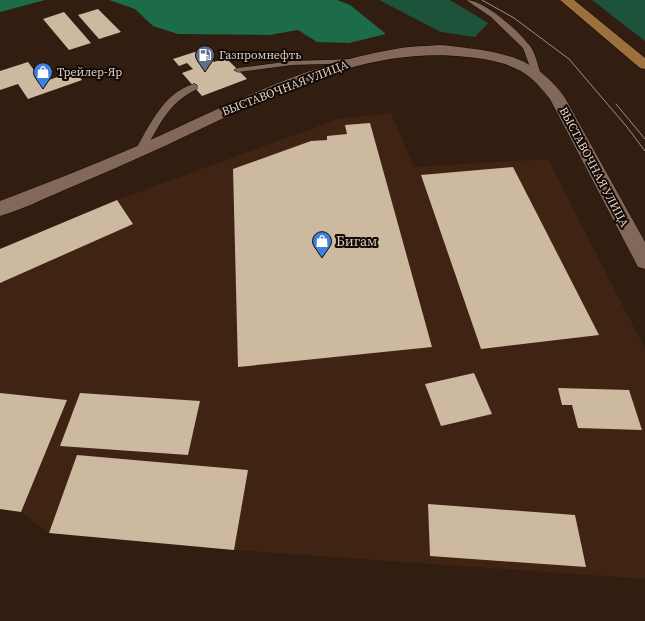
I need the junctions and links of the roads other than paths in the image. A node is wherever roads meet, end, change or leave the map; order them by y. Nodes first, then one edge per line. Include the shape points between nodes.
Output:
1 (469, 0) edge
2 (566, 0) edge
3 (356, 61) junction
4 (645, 65) edge
5 (238, 70) dead end
6 (537, 75) junction
7 (194, 87) dead end
8 (140, 151) junction
9 (0, 209) edge
10 (645, 261) edge

1 - 6 lane via 494,16 527,47
2 - 4 main road
3 - 5 lane via 292,63
3 - 6 street, ВЫСТАВОЧНАЯ УЛИЦА via 404,52 450,48 505,59
3 - 8 street, ВЫСТАВОЧНАЯ УЛИЦА via 314,74 240,104
6 - 10 street, ВЫСТАВОЧНАЯ УЛИЦА via 557,98
7 - 8 lane via 180,92 163,110
8 - 9 street, ВЫСТАВОЧНАЯ УЛИЦА

